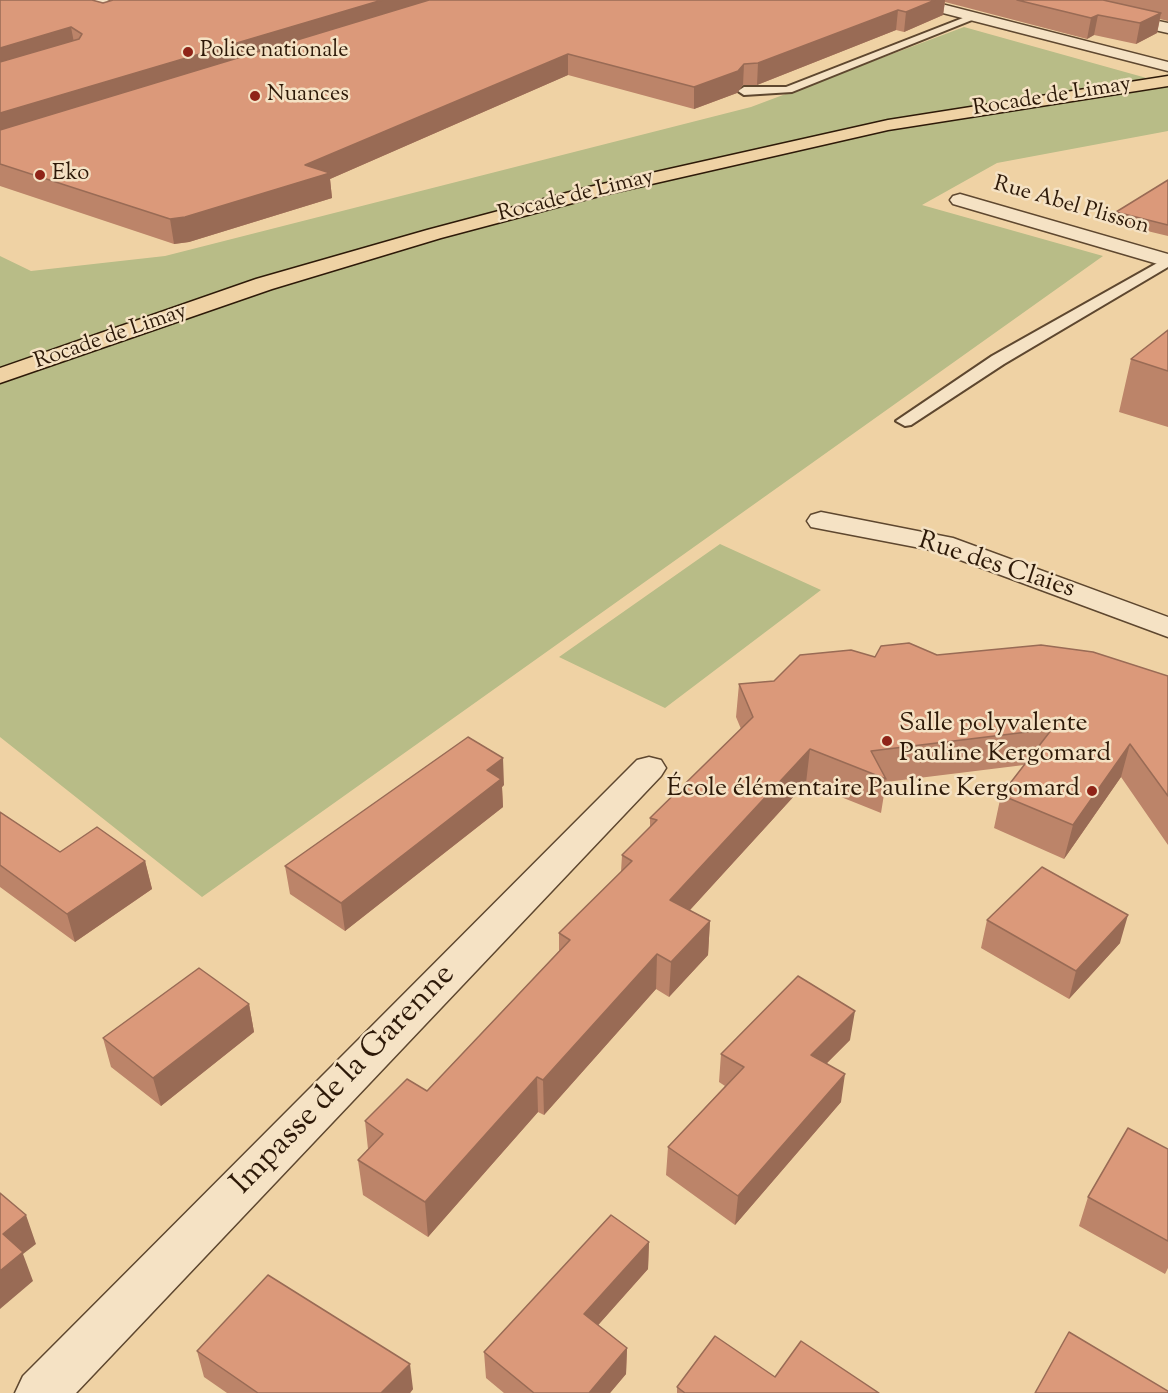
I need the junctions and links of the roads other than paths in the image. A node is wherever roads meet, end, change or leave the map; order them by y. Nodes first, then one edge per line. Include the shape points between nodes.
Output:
1 (909, 0) edge
2 (1038, 0) edge
3 (99, 1) edge
4 (84, 7) edge
5 (1159, 12) edge
6 (116, 15) edge
7 (972, 18) junction
8 (1140, 20) junction
9 (1168, 28) edge
10 (1086, 47) junction
11 (1167, 74) edge
12 (744, 92) edge
13 (960, 200) dead end
14 (1168, 261) edge
15 (0, 376) edge
16 (905, 421) dead end
17 (821, 521) dead end
18 (1168, 628) edge
19 (649, 768) dead end
20 (41, 1393) edge

1 - 7 street
2 - 8 street
3 - 4 lane
3 - 6 lane via 134,10
5 - 8 street
7 - 10 street
7 - 12 lane via 788,90
8 - 9 street
8 - 10 street
10 - 11 street
11 - 15 main road, Rocade de Limay via 888,125 596,191 264,284
13 - 14 street, Rue Abel Plisson
14 - 16 lane via 998,360
17 - 18 street, Rue des Claies via 943,544
19 - 20 street, Impasse de la Garenne

